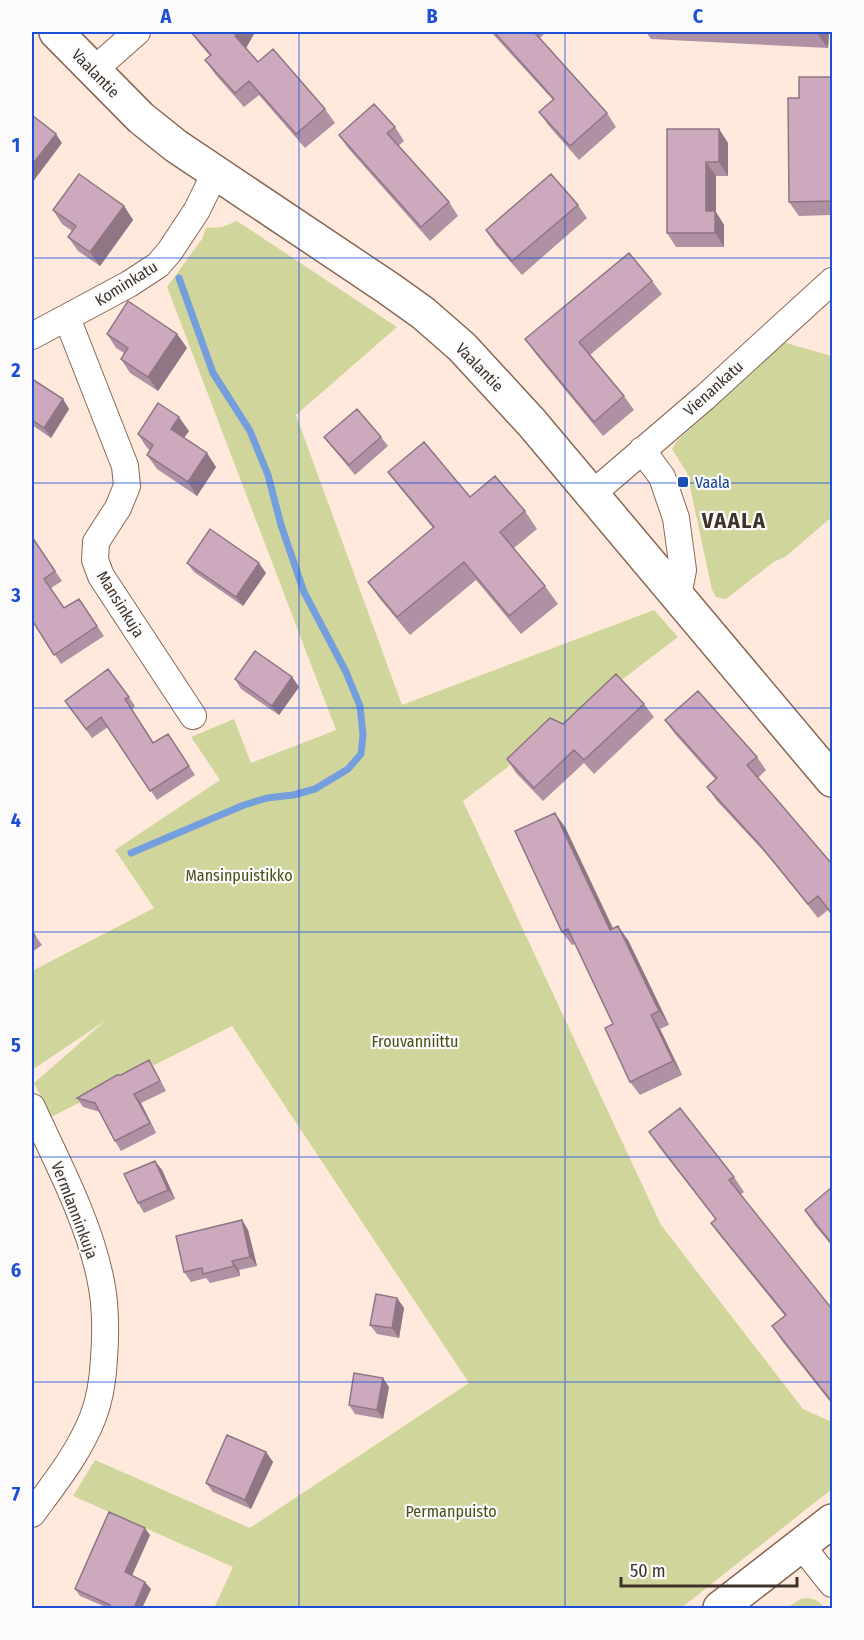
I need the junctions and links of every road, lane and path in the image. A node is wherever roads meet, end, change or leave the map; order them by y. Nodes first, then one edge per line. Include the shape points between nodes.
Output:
1 (56, 32) edge
2 (137, 32) edge
3 (94, 70) junction
4 (215, 173) junction
5 (832, 281) edge
6 (67, 318) junction
7 (32, 336) edge
8 (642, 450) junction
9 (592, 494) junction
10 (678, 596) junction
11 (193, 716) dead end
12 (832, 780) edge
13 (32, 1107) edge
14 (32, 1514) edge
15 (832, 1521) edge
16 (801, 1545) junction
17 (832, 1584) edge
18 (720, 1608) edge

1 - 3 street, Vaalantie
2 - 3 street
3 - 4 street, Vaalantie via 141,118
4 - 6 street, Kominkatu via 197,210 158,265
4 - 9 street, Vaalantie via 423,313 462,347
5 - 8 street, Vienankatu
6 - 7 street, Kominkatu
6 - 11 street, Mansinkuja via 125,466 127,486 96,542 95,560 101,576
8 - 9 street, Vienankatu
8 - 10 street via 662,477 676,518 683,570
9 - 10 street, Vaalantie
10 - 12 street, Vaalantie
13 - 14 street, Vermlanninkuja via 86,1231 100,1276 105,1341 100,1392 93,1417 64,1470
15 - 16 street
16 - 17 street
16 - 18 street

